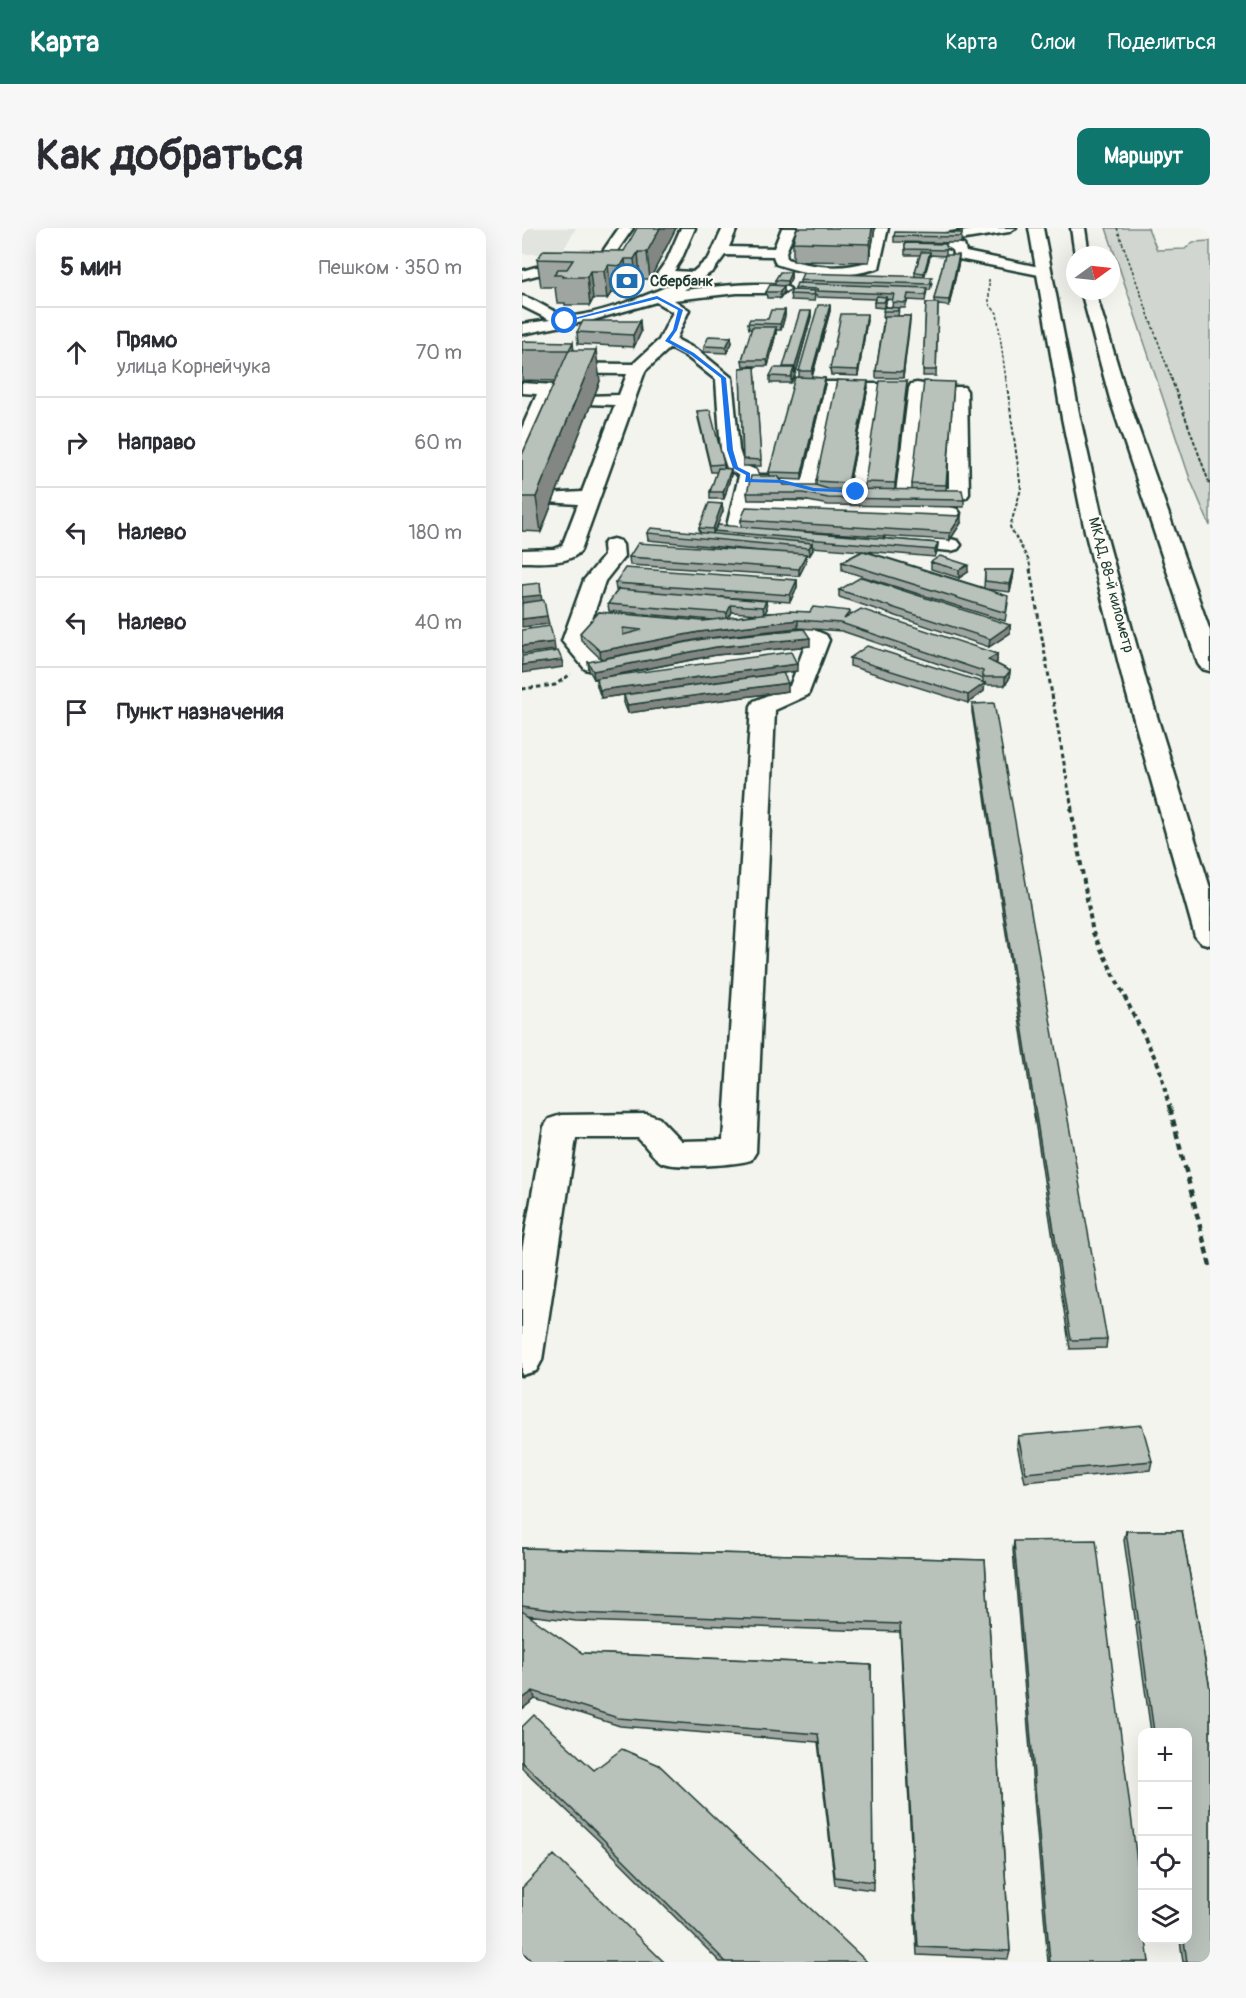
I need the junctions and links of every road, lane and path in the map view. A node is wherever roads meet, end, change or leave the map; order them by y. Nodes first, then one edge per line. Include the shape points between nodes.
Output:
1 (626, 228) edge
2 (688, 228) edge
3 (730, 228) edge
4 (789, 228) edge
5 (881, 228) edge
6 (1008, 228) edge
7 (1036, 228) edge
8 (1078, 228) edge
9 (1117, 228) edge
10 (1081, 246) edge
11 (720, 251) junction
12 (779, 252) junction
13 (989, 261) junction
14 (1044, 272) junction
15 (522, 275) edge
16 (696, 277) junction
17 (783, 289) edge
18 (657, 297) junction
19 (522, 300) edge
20 (1091, 300) edge
21 (565, 321) junction
22 (540, 326) junction
23 (522, 328) edge
24 (570, 339) edge
25 (667, 340) junction
26 (522, 368) edge
27 (637, 369) junction
28 (832, 386) dead end
29 (522, 388) edge
30 (873, 388) dead end
31 (917, 388) dead end
32 (958, 391) dead end
33 (543, 400) junction
34 (564, 400) edge
35 (592, 400) edge
36 (626, 400) junction
37 (522, 448) edge
38 (747, 481) junction
39 (1210, 485) edge
40 (806, 488) junction
41 (856, 492) junction
42 (906, 493) junction
43 (554, 498) dead end
44 (590, 498) junction
45 (741, 506) junction
46 (961, 514) edge
47 (796, 534) edge
48 (879, 540) edge
49 (613, 545) dead end
50 (951, 546) dead end
51 (522, 556) edge
52 (733, 640) edge
53 (573, 641) junction
54 (663, 651) edge
55 (1210, 664) edge
56 (522, 689) edge
57 (1210, 936) edge
58 (1210, 1266) edge
59 (522, 1360) edge

1 - 15 main road via 596,271 536,271
2 - 16 main road via 664,274
3 - 11 main road
4 - 12 main road
5 - 12 main road via 874,265 867,267 801,267 781,261
6 - 13 main road via 946,240 959,248 958,255
7 - 14 main road, МКАД, 88-й километр
8 - 10 main road
9 - 39 path
11 - 12 main road
11 - 16 main road via 709,268
13 - 14 main road
13 - 58 path via 989,304 998,313 1021,489 1010,527 1029,561 1093,933 1159,1066
14 - 57 main road, МКАД, 88-й километр via 1095,530
16 - 18 main road
17 - 18 main road
18 - 21 main road
18 - 25 main road via 681,310 675,330
19 - 21 main road
20 - 55 main road via 1119,399
21 - 22 main road
22 - 23 main road
22 - 24 main road
25 - 27 main road
25 - 38 main road via 724,378 730,450 735,468 748,474
26 - 27 main road
27 - 36 main road
28 - 40 main road
29 - 33 main road via 548,388
30 - 41 main road
31 - 42 main road
32 - 42 main road via 959,494
33 - 34 main road
33 - 37 main road
35 - 36 main road
36 - 44 main road
38 - 40 main road via 783,481
38 - 45 main road
40 - 41 main road
41 - 42 main road
43 - 44 main road
44 - 51 main road via 571,550 556,555
45 - 46 main road
45 - 47 main road via 736,530
48 - 50 main road
49 - 53 main road via 614,557 595,580
52 - 59 main road via 802,632 818,640 800,690 763,706 739,1152 672,1153 647,1126 561,1127
53 - 54 main road via 593,664
53 - 56 path via 578,662 570,675 555,685

